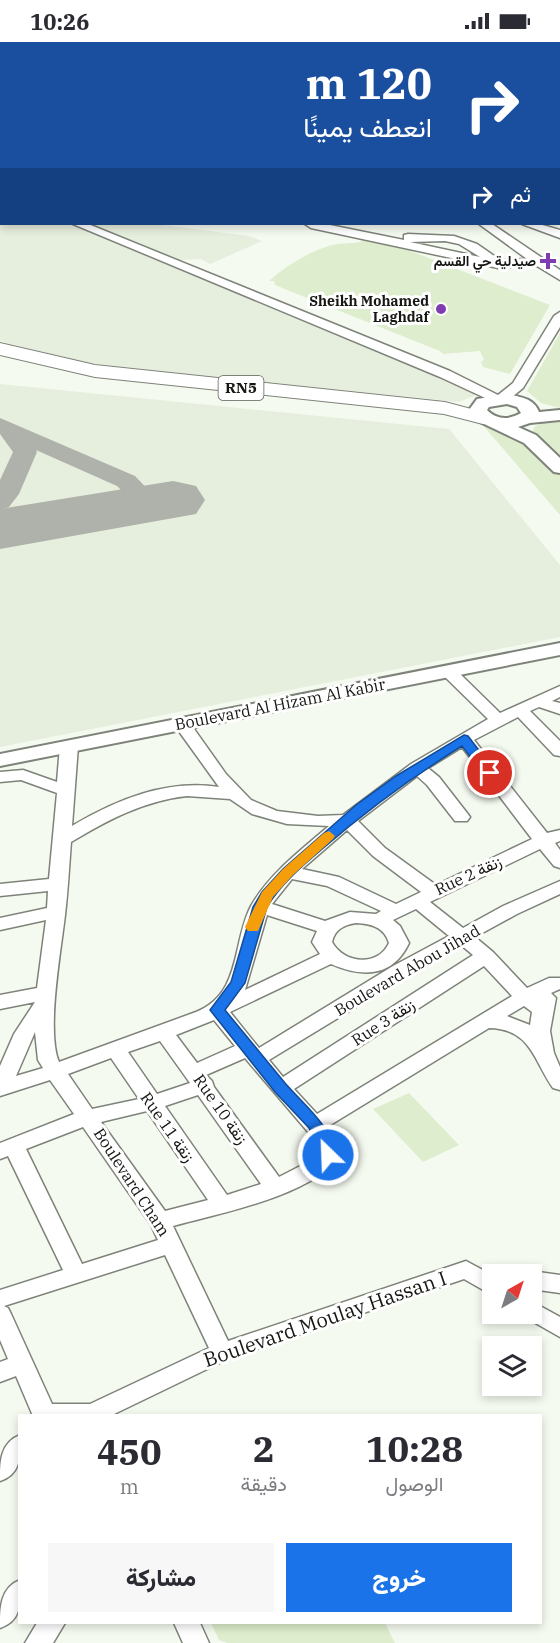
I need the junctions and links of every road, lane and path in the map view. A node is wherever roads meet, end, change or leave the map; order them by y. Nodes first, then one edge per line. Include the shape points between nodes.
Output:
1 (81, 225) edge
2 (408, 225) edge
3 (486, 225) edge
4 (333, 226) edge
5 (532, 226) edge
6 (560, 234) edge
7 (408, 242) junction
8 (560, 245) edge
9 (560, 262) edge
10 (543, 265) junction
11 (560, 276) edge
12 (560, 316) edge
13 (0, 344) edge
14 (0, 349) edge
15 (489, 405) junction
16 (524, 407) junction
17 (560, 415) edge
18 (530, 439) junction
19 (560, 468) edge
20 (557, 653) edge
21 (448, 671) junction
22 (560, 691) edge
23 (538, 701) junction
24 (519, 710) junction
25 (560, 710) edge
26 (498, 720) junction
27 (181, 723) junction
28 (464, 739) junction
29 (69, 746) junction
30 (560, 751) edge
31 (0, 760) edge
32 (417, 768) junction
33 (0, 777) edge
34 (66, 791) junction
35 (235, 795) junction
36 (461, 817) dead end
37 (347, 820) junction
38 (551, 838) edge
39 (62, 839) junction
40 (560, 862) edge
41 (288, 872) junction
42 (59, 884) junction
43 (560, 887) edge
44 (0, 890) edge
45 (434, 892) junction
46 (416, 900) junction
47 (260, 907) junction
48 (56, 912) junction
49 (386, 915) junction
50 (0, 924) edge
51 (328, 928) junction
52 (462, 938) junction
53 (330, 956) junction
54 (486, 956) junction
55 (393, 966) junction
56 (558, 981) edge
57 (46, 996) junction
58 (524, 997) junction
59 (0, 1002) edge
60 (541, 1009) junction
61 (217, 1010) junction
62 (485, 1021) junction
63 (164, 1032) junction
64 (541, 1046) junction
65 (116, 1050) junction
66 (252, 1053) junction
67 (55, 1071) junction
68 (200, 1079) junction
69 (560, 1083) edge
70 (281, 1088) junction
71 (0, 1089) edge
72 (151, 1103) junction
73 (89, 1117) junction
74 (315, 1125) junction
75 (7, 1149) edge
76 (275, 1188) junction
77 (221, 1203) junction
78 (160, 1221) junction
79 (172, 1244) junction
80 (466, 1270) junction
81 (482, 1272) edge
82 (76, 1274) junction
83 (482, 1280) edge
84 (542, 1282) edge
85 (560, 1284) edge
86 (0, 1299) edge
87 (542, 1315) edge
88 (559, 1322) edge
89 (3, 1328) edge
90 (222, 1352) junction
91 (10, 1368) edge
92 (42, 1414) edge
93 (94, 1414) edge
94 (18, 1448) edge
95 (0, 1471) edge
96 (18, 1594) edge
97 (0, 1617) edge
98 (51, 1624) edge
99 (187, 1624) edge
100 (38, 1643) edge
101 (195, 1643) edge

1 - 15 street
2 - 7 street
3 - 10 street
4 - 7 street
5 - 6 street
5 - 8 street
7 - 10 street via 498,264
9 - 10 street
10 - 11 street
12 - 16 street
13 - 15 highway, RN5 via 104,368
14 - 15 highway, RN5 via 95,371 445,408
15 - 16 main road, RN5
15 - 16 main road, RN5 via 511,423
15 - 18 main road
16 - 17 main road, RN5
16 - 18 main road
18 - 19 main road
20 - 21 main road, Boulevard Al Hizam Al Kabir
21 - 26 street
21 - 27 main road, Boulevard Al Hizam Al Kabir
22 - 23 street
23 - 24 street
23 - 25 street
24 - 26 street
24 - 30 street
26 - 28 street
27 - 29 main road, Boulevard Al Hizam Al Kabir
27 - 35 street
28 - 32 street
28 - 38 street
29 - 31 main road, Boulevard Al Hizam Al Kabir
29 - 34 street, Boulevard Cham
32 - 36 street via 433,781
32 - 37 street
33 - 34 street via 23,775
34 - 39 street, Boulevard Cham
35 - 37 street via 267,813 296,820
35 - 39 street via 188,789 133,800
37 - 41 street
37 - 45 street via 379,852
38 - 40 street
38 - 45 street, Rue 2 زنقة
39 - 42 street, Boulevard Cham
41 - 47 street
41 - 49 street via 332,881
42 - 44 street
42 - 48 street, Boulevard Cham
43 - 52 street, Boulevard Abou Jihad
45 - 46 street, Rue 2 زنقة
46 - 49 street, Rue 2 زنقة
46 - 52 street
47 - 51 street
47 - 61 street via 238,983
48 - 50 street
48 - 57 street, Boulevard Cham
49 - 51 street via 345,919
49 - 55 street via 387,924 398,936
51 - 53 street via 322,942
52 - 54 street
52 - 55 street, Boulevard Abou Jihad
53 - 55 street via 339,962 362,966
53 - 61 street
54 - 58 street
54 - 70 street, Rue 3 زنقة
55 - 66 street, Boulevard Abou Jihad
56 - 58 street
56 - 60 street
57 - 59 street
57 - 67 street, Boulevard Cham via 45,1044
57 - 71 street
58 - 60 street
58 - 62 street
60 - 64 street
61 - 63 street
61 - 66 street
62 - 64 street via 517,1024
62 - 74 street
63 - 65 street
63 - 68 street, Rue 10 زنقة
64 - 69 street
65 - 67 street
65 - 72 street, Rue 11 زنقة
66 - 68 street, Boulevard Abou Jihad
66 - 70 street
67 - 71 street
67 - 73 street, Boulevard Cham
68 - 72 street, Boulevard Abou Jihad
68 - 76 street, Rue 10 زنقة
70 - 74 street
72 - 73 street, Boulevard Abou Jihad
72 - 77 street, Rue 11 زنقة
73 - 75 street, Boulevard Abou Jihad
73 - 78 street, Boulevard Cham
74 - 76 street via 328,1155 315,1169
75 - 82 street
76 - 77 street
77 - 78 street
78 - 79 street, Boulevard Cham
79 - 82 street
79 - 90 street, Boulevard Cham
80 - 81 street
80 - 83 street, Boulevard Moulay Hassan I
80 - 90 street, Boulevard Moulay Hassan I
82 - 86 street
84 - 85 street
87 - 88 street
89 - 91 street
90 - 93 street, Boulevard Moulay Hassan I
91 - 92 street
94 - 95 street
96 - 97 street
98 - 100 street
99 - 101 street

